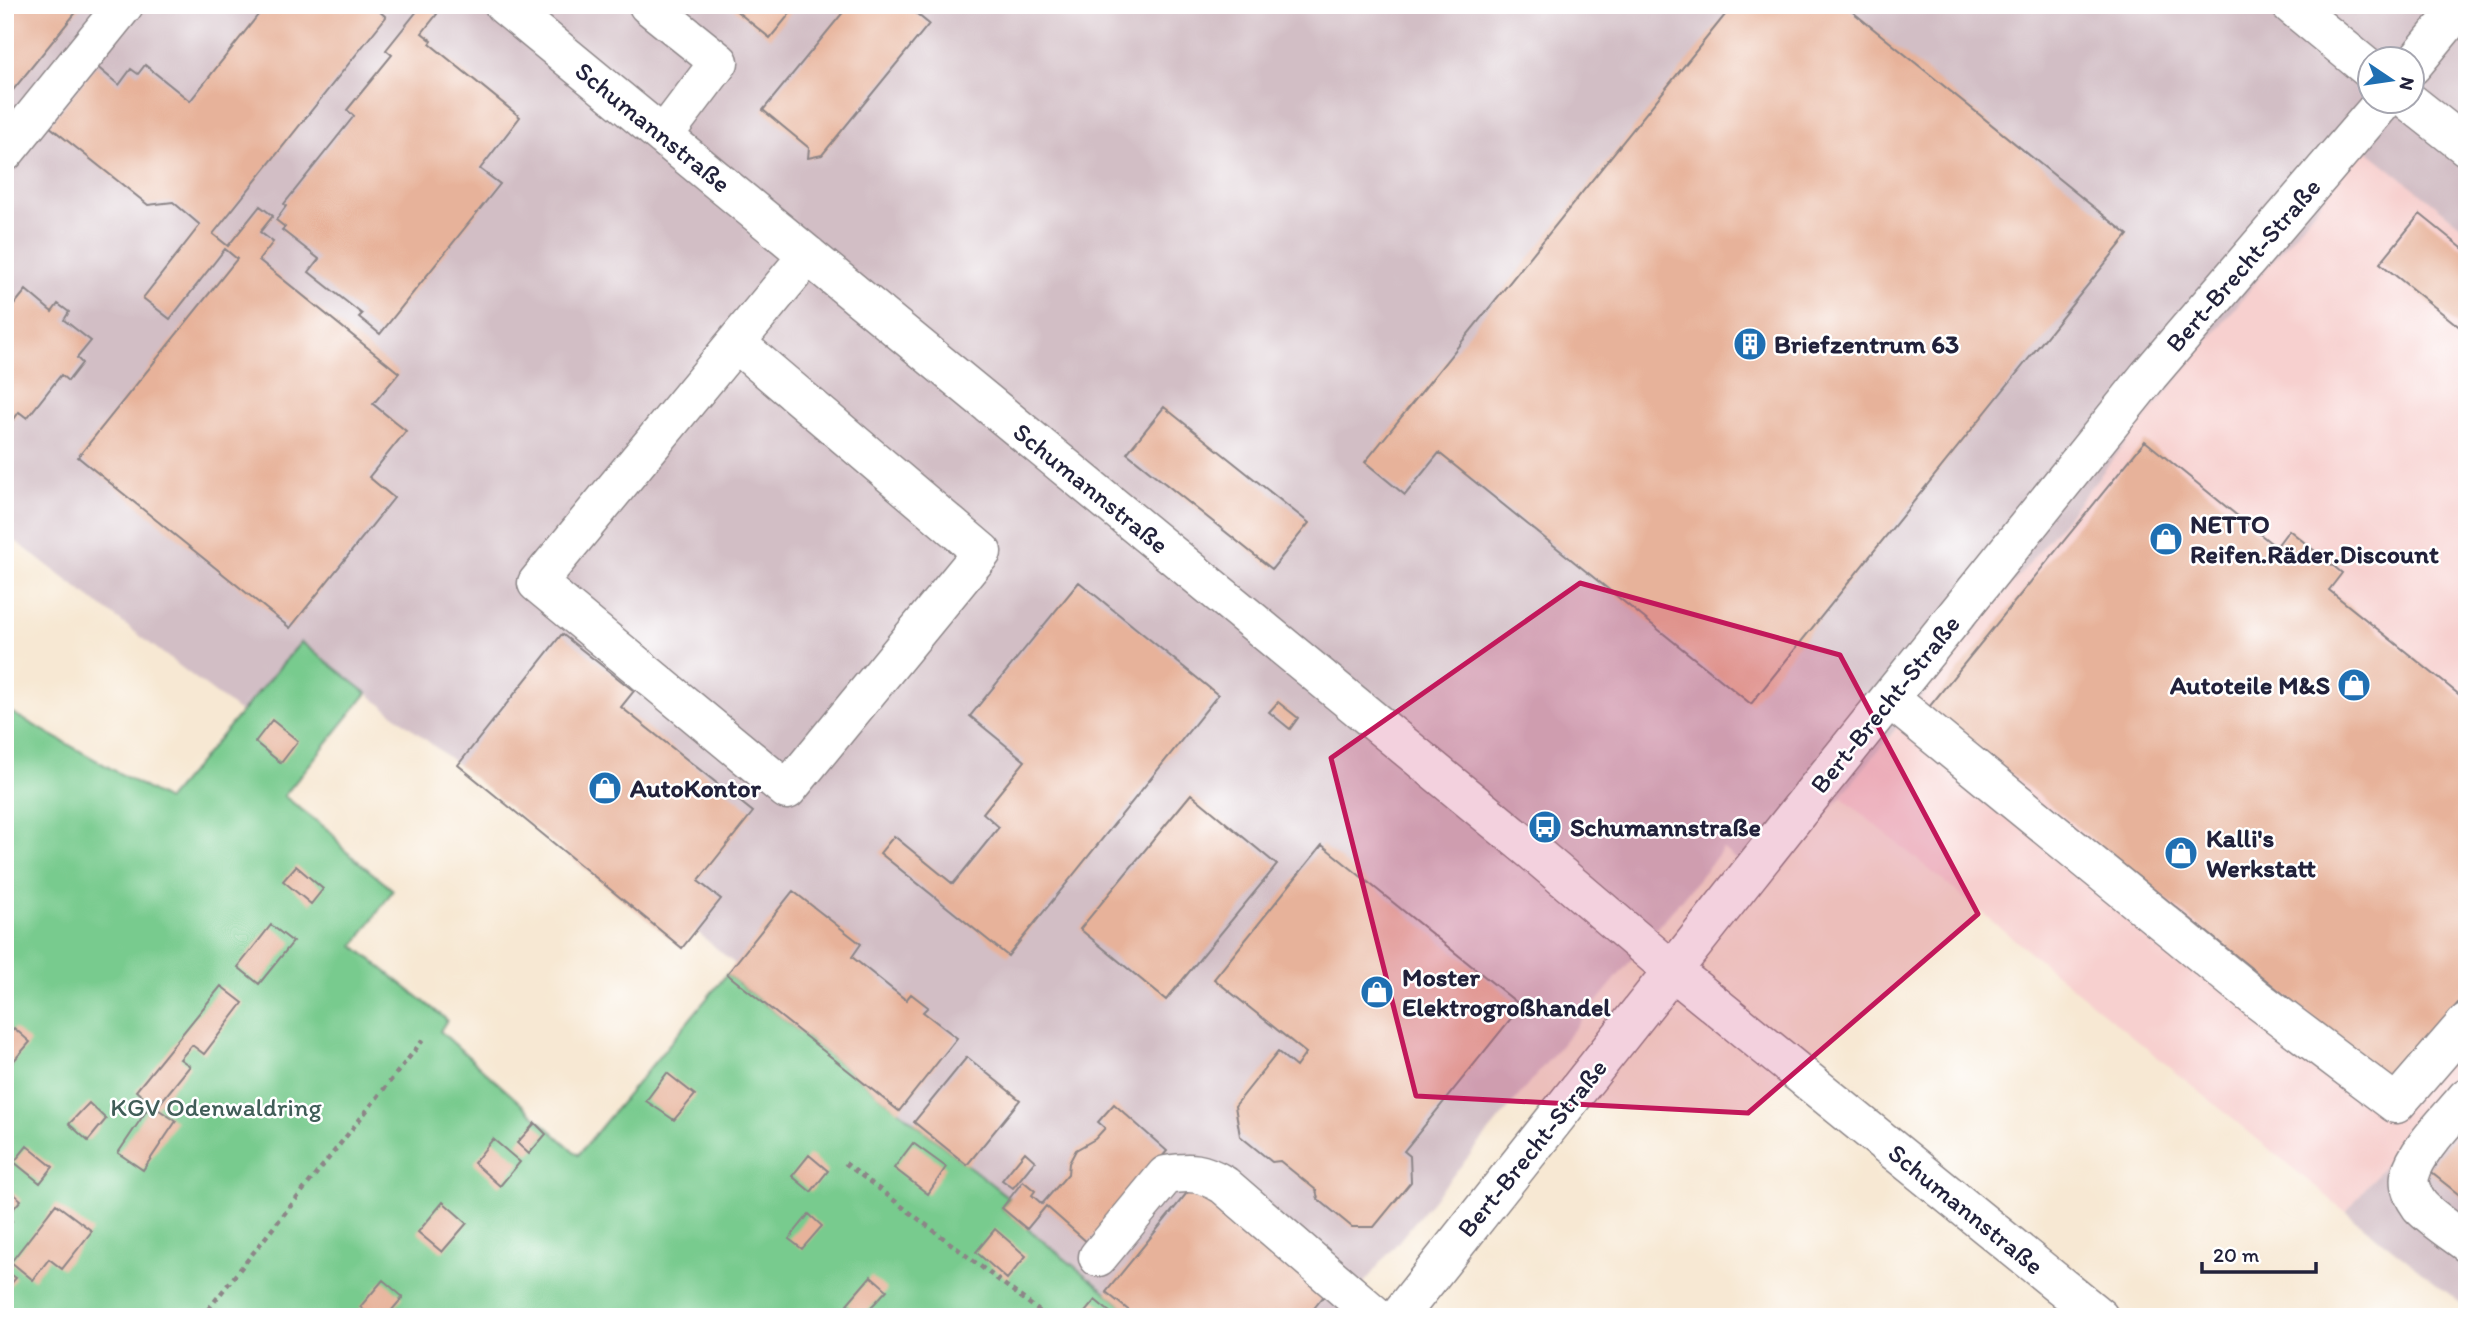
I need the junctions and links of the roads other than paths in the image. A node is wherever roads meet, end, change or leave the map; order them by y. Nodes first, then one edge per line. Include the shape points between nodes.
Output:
1 (124, 5) edge
2 (504, 5) edge
3 (648, 5) edge
4 (2291, 5) edge
5 (2462, 5) edge
6 (2426, 50) edge
7 (2356, 58) edge
8 (2426, 115) edge
9 (2371, 116) edge
10 (663, 135) junction
11 (2467, 147) edge
12 (5, 152) edge
13 (808, 255) junction
14 (736, 343) junction
15 (1890, 699) junction
16 (1673, 971) junction
17 (2467, 1022) edge
18 (2467, 1097) edge
19 (2467, 1243) edge
20 (1098, 1257) dead end
21 (1377, 1317) edge
22 (1398, 1317) edge
23 (2099, 1317) edge

1 - 12 street
2 - 10 street, Schumannstraße
3 - 10 street via 719,62
4 - 7 street
5 - 6 street
8 - 11 street
9 - 15 street, Bert-Brecht-Straße via 2149,375
10 - 13 street, Schumannstraße
13 - 14 street
13 - 16 street, Schumannstraße
14 - 14 street via 982,552 787,790 537,583
15 - 16 street, Bert-Brecht-Straße
15 - 17 street via 2258,1000 2396,1104
16 - 22 street, Bert-Brecht-Straße
16 - 23 street, Schumannstraße
18 - 19 street via 2427,1145 2409,1178 2418,1203
20 - 21 street via 1166,1175 1198,1173 1224,1185

